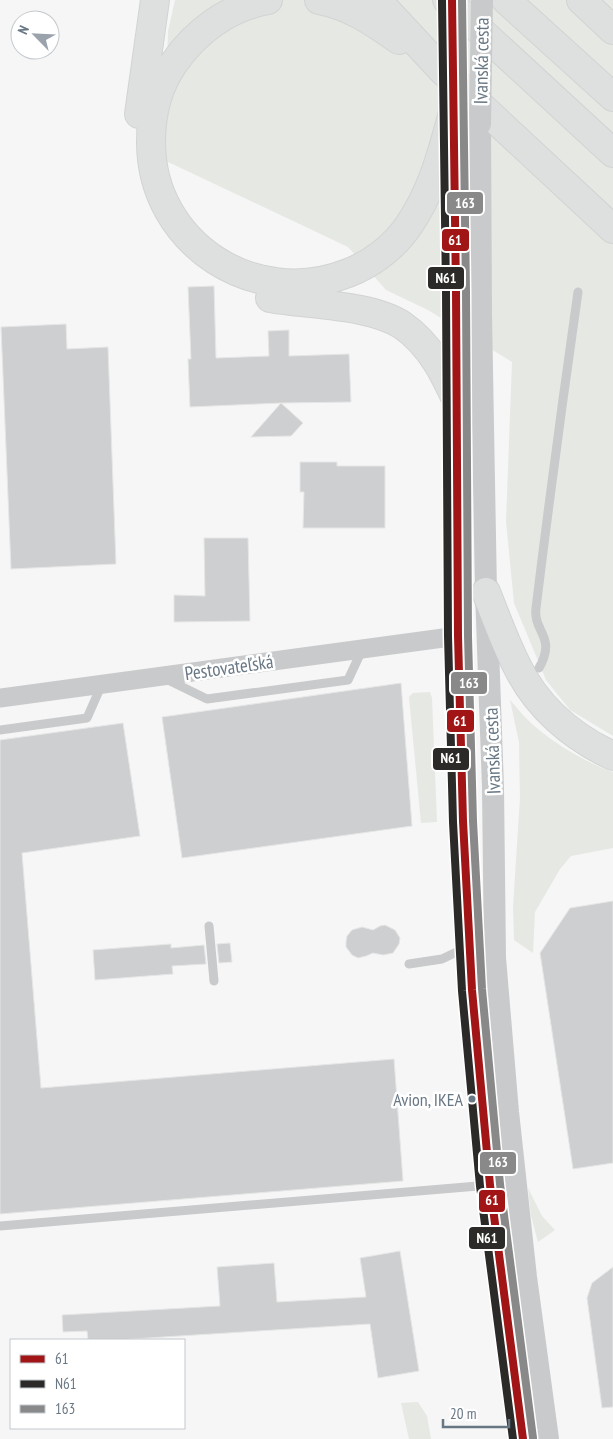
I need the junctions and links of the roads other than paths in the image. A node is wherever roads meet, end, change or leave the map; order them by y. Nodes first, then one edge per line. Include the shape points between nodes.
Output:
1 (155, 0) edge
2 (268, 0) edge
3 (319, 0) edge
4 (377, 0) edge
5 (447, 0) edge
6 (452, 0) edge
7 (482, 0) edge
8 (506, 0) edge
9 (580, 0) edge
10 (613, 30) edge
11 (442, 70) junction
12 (613, 97) edge
13 (453, 113) junction
14 (144, 149) junction
15 (613, 153) edge
16 (613, 229) edge
17 (578, 292) dead end
18 (456, 399) junction
19 (486, 592) junction
20 (488, 633) junction
21 (458, 636) junction
22 (363, 649) junction
23 (539, 668) dead end
24 (161, 676) junction
25 (102, 684) junction
26 (0, 698) edge
27 (0, 730) edge
28 (613, 756) edge
29 (209, 926) dead end
30 (470, 946) junction
31 (409, 964) dead end
32 (214, 981) dead end
33 (490, 1185) junction
34 (0, 1226) edge
35 (523, 1439) edge
36 (548, 1439) edge

1 - 14 highway via 138,122
2 - 14 highway via 241,8 215,21 179,55 158,97
3 - 11 highway via 348,8 365,17
4 - 11 highway
5 - 15 highway
6 - 13 street, Ivanská cesta, bridge
7 - 19 street, Ivanská cesta, bridge via 481,314
8 - 12 highway
9 - 10 highway
11 - 16 highway
13 - 14 highway via 431,188 397,240 372,261 352,272 303,284 254,279 210,258 182,231 164,203
13 - 18 street, Ivanská cesta
14 - 18 highway via 138,164 143,189 155,219 192,264 226,285 254,295 364,310 401,324 426,347
17 - 23 lane via 535,615 546,641 545,657
18 - 21 street, Ivanská cesta
19 - 20 street, Ivanská cesta
19 - 28 highway via 516,666 534,693 564,726 582,740
20 - 21 street
20 - 36 street, Ivanská cesta via 495,958 526,1277
21 - 22 street, Pestovateľská
21 - 30 street, Ivanská cesta
22 - 24 street, Pestovateľská
22 - 24 lane via 348,680 207,698
24 - 25 street, Pestovateľská
25 - 26 street, Pestovateľská
25 - 27 lane via 87,718
29 - 32 lane
30 - 31 lane via 442,959
30 - 33 street, Ivanská cesta
33 - 34 lane
33 - 35 street, Ivanská cesta

